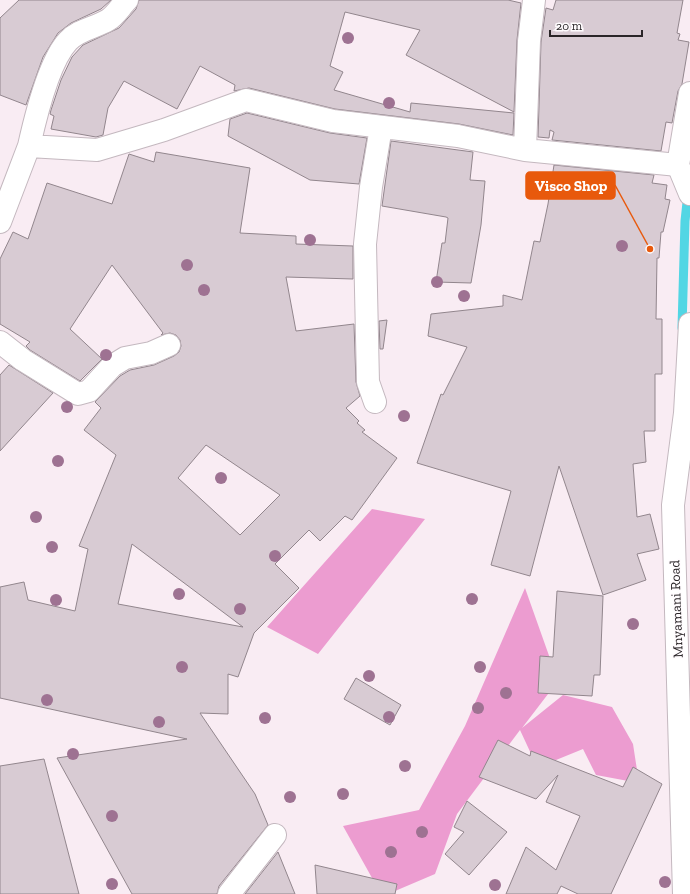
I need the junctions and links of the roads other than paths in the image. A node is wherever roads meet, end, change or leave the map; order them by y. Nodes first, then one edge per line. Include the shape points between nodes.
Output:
1 (127, 0) edge
2 (534, 0) edge
3 (690, 93) edge
4 (381, 127) junction
5 (29, 146) junction
6 (525, 150) junction
7 (678, 164) junction
8 (690, 194) edge
9 (0, 222) edge
10 (690, 324) edge
11 (0, 342) edge
12 (169, 345) dead end
13 (375, 402) dead end
14 (275, 835) dead end
15 (229, 894) edge
16 (684, 894) edge

1 - 5 street via 110,20 80,32 68,41 53,66
2 - 6 street via 529,41
3 - 7 street
4 - 5 street via 333,121 246,100 164,130 97,150
4 - 6 street via 458,136
4 - 13 street via 364,244 368,382
5 - 9 street
6 - 7 street
7 - 8 street
10 - 16 street, Mnyamani Road via 684,413 673,505
11 - 12 street via 78,394 89,391 112,366 125,358
14 - 15 street

